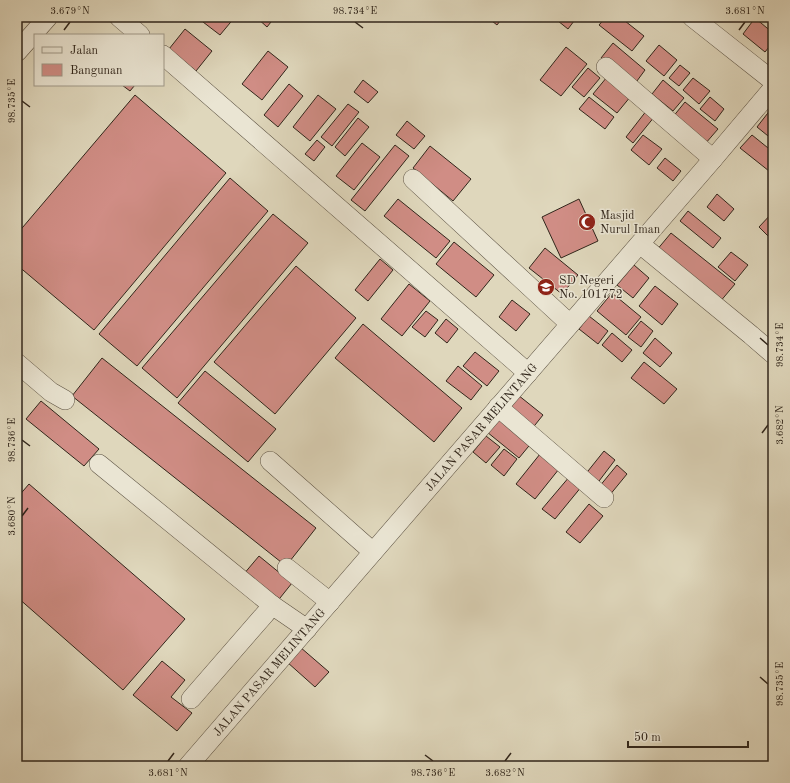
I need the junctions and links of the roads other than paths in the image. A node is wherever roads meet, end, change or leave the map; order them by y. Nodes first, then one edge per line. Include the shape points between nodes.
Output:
1 (48, 17) edge
2 (119, 17) edge
3 (692, 17) edge
4 (139, 34) edge
5 (17, 52) edge
6 (164, 56) edge
7 (606, 66) dead end
8 (773, 81) edge
9 (773, 88) edge
10 (713, 159) junction
11 (413, 179) dead end
12 (640, 244) junction
13 (570, 324) junction
14 (773, 354) edge
15 (17, 363) edge
16 (528, 373) junction
17 (65, 400) dead end
18 (498, 408) junction
19 (270, 461) dead end
20 (99, 464) dead end
21 (604, 498) dead end
22 (373, 552) junction
23 (287, 568) dead end
24 (330, 602) junction
25 (272, 605) junction
26 (307, 629) junction
27 (191, 699) dead end
28 (188, 766) edge

1 - 5 street
2 - 4 street
3 - 8 street
6 - 16 street
7 - 10 street
9 - 10 street, JALAN PASAR MELINTANG
10 - 12 street, JALAN PASAR MELINTANG
11 - 13 street
12 - 13 street, JALAN PASAR MELINTANG
12 - 14 street
13 - 16 street, JALAN PASAR MELINTANG
15 - 17 street
16 - 18 street, JALAN PASAR MELINTANG
18 - 21 street
18 - 22 street, JALAN PASAR MELINTANG
19 - 22 street
20 - 25 street
22 - 24 street, JALAN PASAR MELINTANG
23 - 24 street
24 - 26 street, JALAN PASAR MELINTANG
25 - 26 street
25 - 27 street
26 - 28 street, JALAN PASAR MELINTANG

